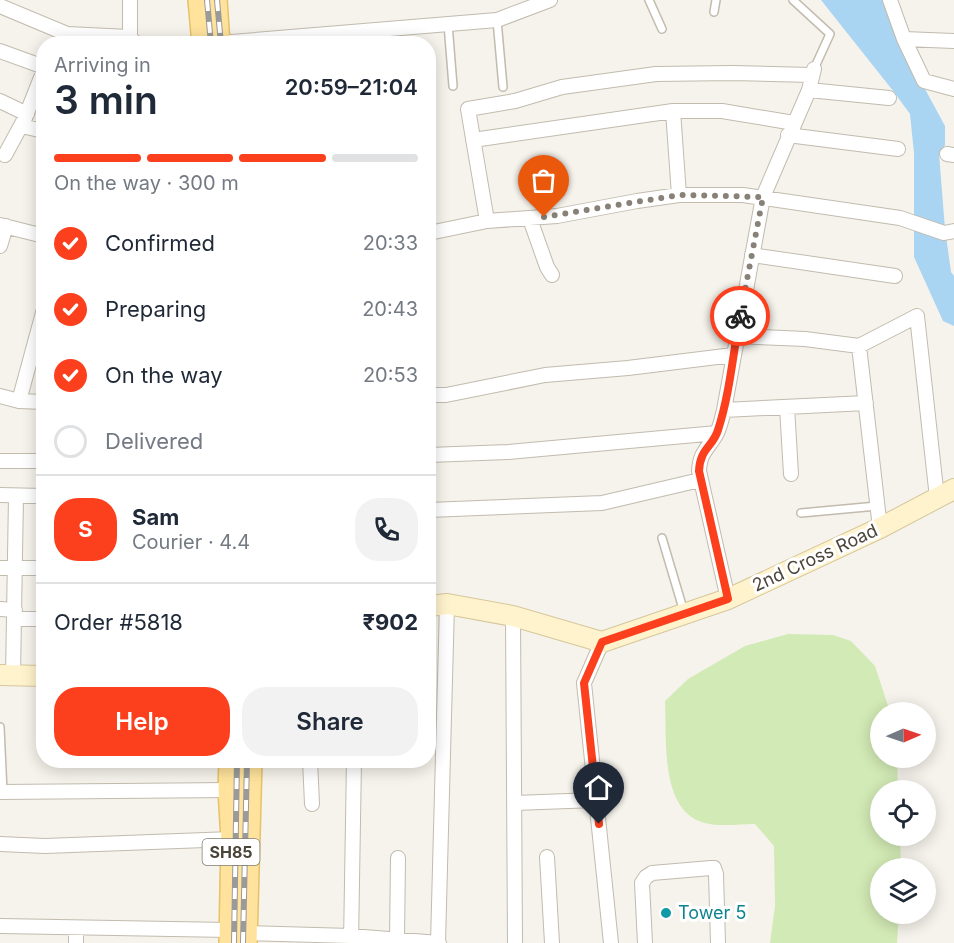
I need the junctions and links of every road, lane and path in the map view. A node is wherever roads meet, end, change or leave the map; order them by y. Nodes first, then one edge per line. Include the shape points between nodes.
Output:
1 (130, 0) edge
2 (199, 0) edge
3 (216, 0) edge
4 (550, 0) edge
5 (649, 0) edge
6 (716, 0) edge
7 (793, 0) edge
8 (890, 0) edge
9 (0, 6) edge
10 (714, 12) dead end
11 (497, 20) junction
12 (448, 24) junction
13 (662, 29) dead end
14 (56, 36) edge
15 (61, 36) edge
16 (89, 36) edge
17 (133, 36) edge
18 (203, 36) edge
19 (218, 36) edge
20 (380, 36) edge
21 (904, 39) junction
22 (954, 41) edge
23 (0, 51) edge
24 (36, 66) edge
25 (812, 72) junction
26 (453, 86) dead end
27 (503, 87) dead end
28 (954, 89) edge
29 (809, 90) junction
30 (36, 98) edge
31 (889, 99) dead end
32 (0, 101) edge
33 (673, 111) junction
34 (24, 120) junction
35 (36, 127) edge
36 (791, 129) junction
37 (473, 140) junction
38 (898, 149) dead end
39 (2, 158) edge
40 (679, 195) junction
41 (763, 197) junction
42 (530, 219) junction
43 (487, 221) junction
44 (3, 225) edge
45 (436, 232) edge
46 (949, 232) edge
47 (36, 234) edge
48 (0, 246) edge
49 (752, 255) junction
50 (552, 275) dead end
51 (895, 276) dead end
52 (736, 336) junction
53 (36, 338) edge
54 (859, 346) junction
55 (733, 355) junction
56 (436, 395) edge
57 (0, 396) edge
58 (19, 401) junction
59 (36, 402) edge
60 (866, 403) junction
61 (787, 407) junction
62 (724, 410) junction
63 (717, 433) junction
64 (436, 455) edge
65 (0, 461) edge
66 (36, 461) edge
67 (791, 474) dead end
68 (700, 480) junction
69 (946, 494) edge
70 (0, 495) edge
71 (16, 496) junction
72 (36, 496) edge
73 (877, 506) junction
74 (436, 510) edge
75 (801, 513) dead end
76 (880, 528) junction
77 (662, 538) dead end
78 (0, 568) edge
79 (16, 568) junction
80 (36, 568) edge
81 (728, 599) junction
82 (438, 605) edge
83 (0, 609) edge
84 (15, 614) junction
85 (685, 614) junction
86 (513, 616) junction
87 (36, 618) edge
88 (602, 642) junction
89 (7, 675) edge
90 (36, 676) edge
91 (0, 727) edge
92 (230, 768) edge
93 (249, 768) edge
94 (310, 768) edge
95 (354, 768) edge
96 (229, 790) junction
97 (2, 792) edge
98 (596, 800) junction
99 (514, 803) junction
100 (312, 804) dead end
101 (232, 839) junction
102 (0, 844) edge
103 (546, 857) dead end
104 (398, 858) dead end
105 (0, 927) edge
106 (76, 928) junction
107 (237, 937) edge
108 (351, 940) edge
109 (397, 940) junction
110 (76, 943) edge
111 (438, 943) edge
112 (515, 943) edge
113 (552, 943) edge
114 (611, 943) edge
115 (645, 943) edge
116 (717, 943) edge

1 - 17 street
2 - 18 main road
3 - 19 main road
4 - 11 street
5 - 13 lane
6 - 10 lane
7 - 25 lane via 830,34
8 - 21 street
9 - 14 street
11 - 12 street
11 - 27 lane
12 - 20 street
12 - 26 lane
15 - 16 street
21 - 22 street
21 - 28 street via 924,81
23 - 24 street
25 - 29 street
25 - 37 street via 656,74 562,87 468,109
29 - 31 street
29 - 36 street
30 - 34 street
32 - 34 street
33 - 36 street via 722,111
33 - 37 street
33 - 40 street
34 - 35 street
34 - 39 street
36 - 38 street
36 - 41 street
37 - 43 street
40 - 41 street
40 - 42 street
41 - 46 street via 900,218
41 - 49 street
42 - 43 street
42 - 50 street
43 - 45 street
44 - 47 street
44 - 48 street
49 - 51 street
49 - 52 street
52 - 54 street
52 - 55 street
53 - 58 street
54 - 60 street
54 - 69 street via 917,316
55 - 56 street via 545,375
55 - 62 street
57 - 58 street
58 - 59 street
60 - 61 street
60 - 73 street
61 - 62 street
61 - 67 street
62 - 63 street
63 - 64 street
63 - 68 street via 699,459
65 - 66 street
68 - 74 street via 602,503
68 - 81 street
69 - 76 street, 2nd Cross Road
70 - 71 street
71 - 72 street
71 - 79 street
73 - 75 lane
73 - 76 street
76 - 81 street, 2nd Cross Road
77 - 85 lane
78 - 79 street
79 - 80 street
79 - 84 street
81 - 85 street, 2nd Cross Road
82 - 86 street
82 - 111 street
83 - 84 street
84 - 87 street
84 - 89 street
85 - 88 street, 2nd Cross Road
86 - 88 street
86 - 99 street
88 - 98 street via 584,683
89 - 90 street
91 - 97 lane
92 - 96 main road, SH85
93 - 107 main road, SH85
94 - 100 street
95 - 108 street
96 - 97 street
96 - 101 main road, SH85
98 - 99 street
98 - 114 street
99 - 112 street
101 - 102 street
101 - 107 main road, SH85
103 - 113 street
104 - 109 street
105 - 106 street
106 - 107 street
106 - 110 street
107 - 108 street
108 - 109 street
109 - 111 street
115 - 116 street via 642,883 646,877 652,873 711,868 716,874

